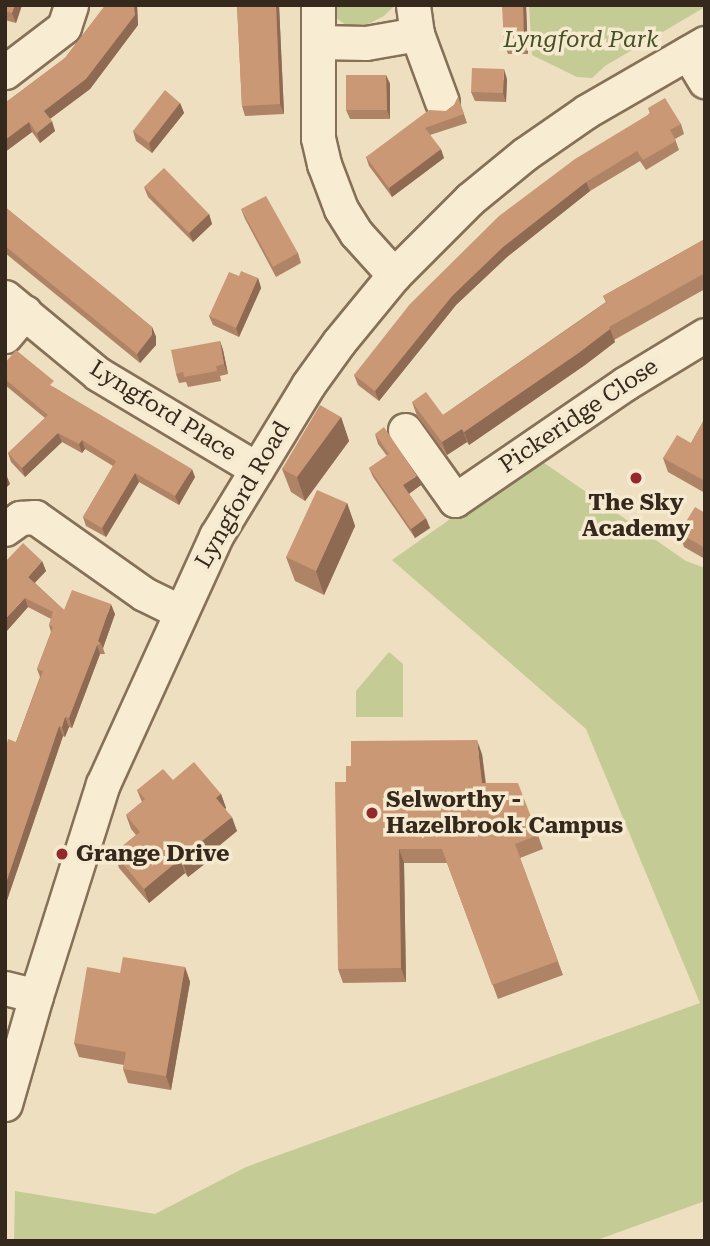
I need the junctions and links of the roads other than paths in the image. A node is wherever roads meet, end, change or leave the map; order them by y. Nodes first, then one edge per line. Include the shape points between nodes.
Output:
1 (71, 5) edge
2 (318, 5) edge
3 (415, 19) edge
4 (319, 42) junction
5 (696, 48) edge
6 (5, 72) edge
7 (705, 81) edge
8 (442, 102) dead end
9 (394, 275) junction
10 (12, 315) edge
11 (705, 335) edge
12 (405, 430) dead end
13 (257, 469) junction
14 (5, 529) edge
15 (179, 611) junction
16 (20, 992) edge
17 (5, 1104) edge

1 - 6 street via 64,27
2 - 4 street
3 - 4 street via 366,43
3 - 8 street
4 - 9 street via 318,138 324,164 341,209 356,233
5 - 7 street
5 - 9 street, Lyngford Road via 587,111 525,154 470,199
9 - 13 street, Lyngford Road via 308,385
10 - 13 street, Lyngford Place via 98,374
11 - 12 street, Pickeridge Close via 626,383 446,507
13 - 15 street, Lyngford Road via 216,536
14 - 15 street via 20,518 35,517 144,594
15 - 16 street, Lyngford Road via 103,784
16 - 17 street, Lyngford Road

